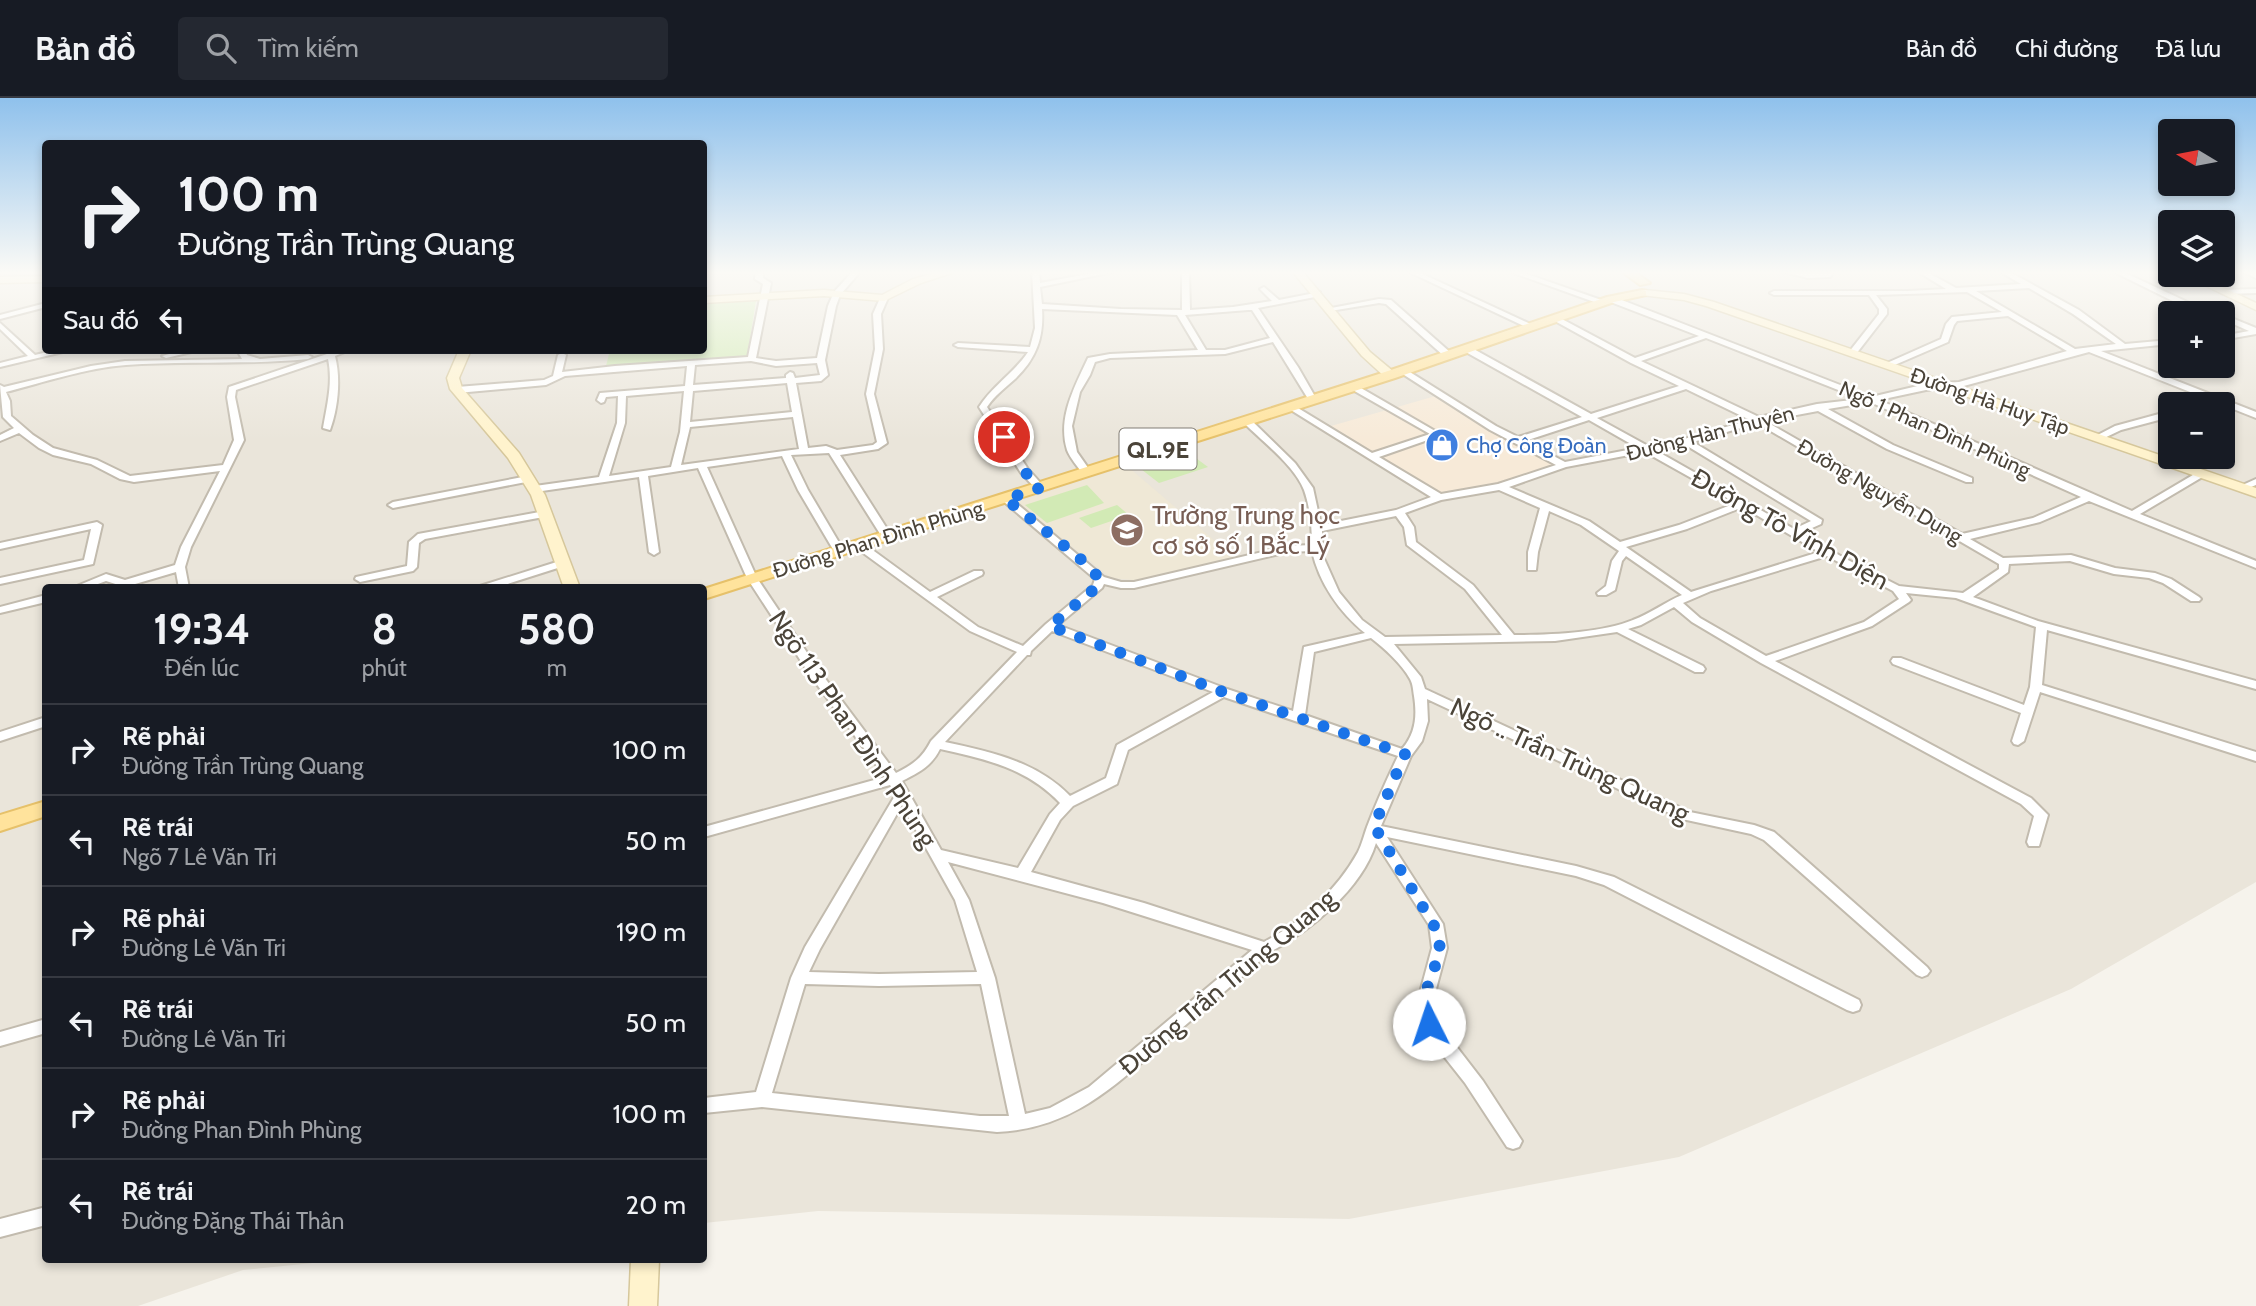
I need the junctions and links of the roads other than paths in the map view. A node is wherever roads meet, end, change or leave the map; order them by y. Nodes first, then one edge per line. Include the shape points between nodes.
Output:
1 (1, 327) edge
2 (758, 327) edge
3 (829, 327) edge
4 (878, 327) edge
5 (1039, 327) edge
6 (1190, 327) edge
7 (1267, 327) edge
8 (1345, 327) edge
9 (1417, 327) edge
10 (1532, 327) edge
11 (1571, 327) edge
12 (1685, 327) edge
13 (1778, 327) edge
14 (1874, 327) edge
15 (1949, 327) edge
16 (2031, 327) edge
17 (2097, 327) edge
18 (2256, 332) edge
19 (1708, 335) junction
20 (2235, 336) edge
21 (1275, 339) junction
22 (2158, 343) edge
23 (958, 345) dead end
24 (2122, 345) junction
25 (2089, 348) junction
26 (1467, 349) junction
27 (1034, 350) junction
28 (2073, 351) junction
29 (1853, 352) junction
30 (1204, 353) junction
31 (48, 354) edge
32 (174, 354) edge
33 (243, 354) edge
34 (321, 354) edge
35 (327, 354) edge
36 (330, 354) edge
37 (463, 354) edge
38 (562, 355) dead end
39 (1448, 355) junction
40 (33, 357) junction
41 (752, 359) junction
42 (821, 360) junction
43 (260, 361) junction
44 (1634, 361) junction
45 (125, 363) junction
46 (691, 363) junction
47 (789, 363) junction
48 (0, 365) edge
49 (1890, 365) junction
50 (1396, 373) junction
51 (557, 376) junction
52 (791, 381) junction
53 (1944, 385) junction
54 (1686, 386) junction
55 (1354, 387) junction
56 (687, 389) junction
57 (0, 390) edge
58 (457, 390) junction
59 (2197, 392) edge
60 (622, 394) junction
61 (1870, 399) junction
62 (601, 400) dead end
63 (1313, 400) junction
64 (2256, 403) edge
65 (1290, 407) junction
66 (1817, 407) junction
67 (2235, 407) edge
68 (2235, 407) edge
69 (3, 411) edge
70 (797, 414) junction
71 (2256, 415) edge
72 (1586, 417) junction
73 (2158, 417) edge
74 (1756, 419) junction
75 (1247, 421) junction
76 (685, 425) junction
77 (327, 428) dead end
78 (20, 429) junction
79 (0, 438) edge
80 (2097, 438) junction
81 (1517, 441) junction
82 (1685, 441) junction
83 (804, 450) junction
84 (1648, 450) junction
85 (785, 453) junction
86 (834, 453) junction
87 (1371, 456) junction
88 (1564, 464) junction
89 (701, 465) junction
90 (227, 467) junction
91 (675, 469) junction
92 (1086, 472) junction
93 (643, 474) junction
94 (2201, 474) junction
95 (603, 478) junction
96 (1969, 480) dead end
97 (2256, 482) edge
98 (531, 484) junction
99 (1500, 487) junction
100 (1040, 488) junction
101 (2241, 488) junction
102 (2256, 493) edge
103 (2089, 497) junction
104 (1439, 498) junction
105 (1006, 499) junction
106 (1742, 504) junction
107 (393, 505) dead end
108 (1546, 505) junction
109 (1399, 512) junction
110 (545, 514) junction
111 (2134, 514) junction
112 (1317, 529) junction
113 (1792, 533) junction
114 (887, 535) junction
115 (1961, 538) junction
116 (859, 545) junction
117 (0, 546) edge
118 (1318, 548) junction
119 (1622, 548) junction
120 (839, 551) junction
121 (654, 552) dead end
122 (1827, 553) junction
123 (2001, 561) junction
124 (563, 563) junction
125 (2256, 565) edge
126 (180, 567) junction
127 (1532, 568) dead end
128 (978, 573) dead end
129 (752, 578) junction
130 (360, 579) dead end
131 (1100, 579) junction
132 (0, 581) edge
133 (88, 584) edge
134 (125, 584) edge
135 (125, 584) edge
136 (183, 584) edge
137 (497, 584) edge
138 (571, 584) edge
139 (1897, 589) junction
140 (707, 593) edge
141 (1602, 593) dead end
142 (1690, 596) junction
143 (928, 597) junction
144 (1965, 597) junction
145 (42, 599) edge
146 (2194, 599) dead end
147 (1675, 602) junction
148 (1, 610) edge
149 (2042, 625) junction
150 (1050, 626) junction
151 (1618, 628) junction
152 (1379, 638) junction
153 (1511, 639) junction
154 (1026, 652) junction
155 (1765, 660) junction
156 (1897, 661) dead end
157 (1699, 669) dead end
158 (2256, 685) edge
159 (2036, 687) junction
160 (1419, 691) junction
161 (1223, 692) junction
162 (2029, 711) junction
163 (1298, 719) junction
164 (42, 722) edge
165 (0, 737) edge
166 (2018, 741) dead end
167 (936, 744) junction
168 (1405, 754) junction
169 (2256, 757) edge
170 (894, 779) junction
171 (902, 794) junction
172 (1068, 803) junction
173 (42, 809) edge
174 (0, 823) edge
175 (1375, 830) junction
176 (707, 831) edge
177 (2034, 842) dead end
178 (939, 855) junction
179 (1022, 874) junction
180 (1265, 948) junction
181 (1922, 971) dead end
182 (799, 978) junction
183 (987, 978) junction
184 (1853, 1005) dead end
185 (42, 1027) edge
186 (0, 1039) edge
187 (762, 1099) junction
188 (707, 1105) edge
189 (1019, 1124) junction
190 (1513, 1140) dead end
191 (42, 1217) edge
192 (0, 1228) edge
193 (645, 1263) edge
194 (643, 1306) edge

1 - 40 street
2 - 41 street
3 - 42 street
4 - 86 street via 879,349 870,394 882,443
5 - 27 street
6 - 30 street
7 - 21 street
8 - 50 main road via 1366,354
9 - 39 street
10 - 26 main road, Đường Phan Đình Phùng / QL.9E
11 - 44 street, Đường Nguyễn Dụng
12 - 19 street, Ngõ 1 Phan Đình Phùng
13 - 29 main road, Đường Hà Huy Tập
14 - 29 street
15 - 49 street via 1945,340
16 - 28 street
17 - 24 street
18 - 20 street
19 - 44 street
19 - 61 street, Ngõ 1 Phan Đình Phùng
21 - 30 street
21 - 63 street
22 - 24 street, Đường Hàn Thuyên
23 - 27 street
24 - 25 street, Đường Hàn Thuyên
25 - 28 street, Đường Hàn Thuyên
25 - 59 street
26 - 39 main road, Đường Phan Đình Phùng / QL.9E
26 - 72 street, Đường Tô Vĩnh Diện
27 - 100 street via 983,407
28 - 53 street, Đường Hàn Thuyên
29 - 49 main road, Đường Hà Huy Tập
30 - 92 street via 1101,357 1089,363 1068,426 1072,452
31 - 40 street
32 - 45 street
33 - 43 street
34 - 43 street
35 - 90 street via 232,389 239,440
36 - 77 street via 334,377
37 - 58 main road via 453,377
38 - 51 street
39 - 50 main road, Đường Phan Đình Phùng / QL.9E
40 - 48 street
41 - 46 street
41 - 47 street
42 - 47 street
42 - 52 street via 822,377
43 - 45 street
44 - 54 street, Đường Nguyễn Dụng
45 - 57 street
46 - 51 street
46 - 56 street
47 - 52 street
49 - 53 main road, Đường Hà Huy Tập
50 - 55 main road, Đường Phan Đình Phùng / QL.9E
50 - 81 street
51 - 58 street via 546,382
52 - 56 street
52 - 70 street
53 - 61 street, Đường Hàn Thuyên
53 - 80 main road, Đường Hà Huy Tập
54 - 72 street
54 - 74 street, Đường Nguyễn Dụng
55 - 63 main road, Đường Phan Đình Phùng / QL.9E
55 - 87 street via 1437,435
56 - 60 street
56 - 76 street
57 - 69 street
58 - 98 main road via 514,456
60 - 62 street via 603,395
60 - 95 street via 621,423
61 - 66 street, Đường Hàn Thuyên
61 - 103 street, Ngõ 1 Phan Đình Phùng
63 - 65 main road, Đường Phan Đình Phùng / QL.9E
64 - 67 street
65 - 75 main road, Đường Phan Đình Phùng / QL.9E
65 - 87 street
66 - 74 street, Đường Hàn Thuyên
66 - 96 street via 1890,447
68 - 71 street
69 - 78 street
70 - 76 street
70 - 83 street
72 - 81 street
72 - 84 street, Đường Tô Vĩnh Diện
73 - 80 street
74 - 82 street, Đường Hàn Thuyên
74 - 115 street, Đường Nguyễn Dụng
75 - 92 main road, Đường Phan Đình Phùng / QL.9E
75 - 112 street, Đường Trần Trùng Quang via 1292,465 1308,488
76 - 91 street
78 - 79 street
78 - 90 street via 47,449 92,461 127,479
80 - 94 main road, Đường Hà Huy Tập
81 - 88 street
82 - 84 street, Đường Hàn Thuyên
82 - 113 street via 1817,520
83 - 85 street
83 - 86 street
84 - 88 street, Đường Hàn Thuyên
84 - 106 street, Đường Tô Vĩnh Diện
85 - 89 street
85 - 120 street
86 - 114 street
87 - 104 street
88 - 99 street, Đường Hàn Thuyên
89 - 91 street
89 - 129 street, Ngõ 113 Phan Đình Phùng
90 - 126 street
91 - 93 street
92 - 100 main road, Đường Phan Đình Phùng / QL.9E
93 - 95 street
93 - 121 street
94 - 101 main road, Đường Hà Huy Tập
94 - 111 street
95 - 98 street
97 - 101 street
98 - 107 street
98 - 110 main road
99 - 104 street, Đường Hàn Thuyên
99 - 108 street
100 - 105 main road, Đường Phan Đình Phùng / QL.9E
101 - 102 main road, Đường Hà Huy Tập
103 - 111 street, Ngõ 1 Phan Đình Phùng
103 - 115 street via 2036,520
104 - 109 street, Đường Hàn Thuyên
105 - 114 main road, Đường Phan Đình Phùng / QL.9E
105 - 131 street
106 - 113 street, Đường Tô Vĩnh Diện
106 - 119 street
108 - 119 street via 1585,523
108 - 127 street
109 - 112 street, Đường Hàn Thuyên
109 - 153 street via 1409,527 1411,543 1469,587
110 - 124 main road
110 - 130 street via 422,536 414,542 410,569
111 - 125 street, Ngõ 1 Phan Đình Phùng
112 - 118 street, Đường Trần Trùng Quang
113 - 122 street, Đường Tô Vĩnh Diện
114 - 116 main road, Đường Phan Đình Phùng / QL.9E
115 - 123 street, Đường Nguyễn Dụng
116 - 120 main road, Đường Phan Đình Phùng / QL.9E
116 - 143 street
117 - 132 street via 97,525 89,562
118 - 131 street via 1288,549 1135,584
118 - 152 street, Đường Trần Trùng Quang via 1334,593 1358,622
119 - 141 street via 1611,588
119 - 142 street
120 - 129 main road, Đường Phan Đình Phùng / QL.9E
122 - 139 street, Đường Tô Vĩnh Diện
122 - 142 street
123 - 144 street via 2004,569
123 - 146 street via 2071,558 2114,571 2151,575
124 - 137 street
124 - 138 main road
126 - 135 street
126 - 136 street
128 - 143 street
129 - 140 main road, Đường Phan Đình Phùng / QL.9E
129 - 170 street, Ngõ 113 Phan Đình Phùng via 814,672
131 - 150 street via 1098,586
133 - 134 street via 106,577
139 - 144 street, Đường Tô Vĩnh Diện
139 - 155 street via 1905,600 1867,624
142 - 147 street
143 - 154 street via 974,629
144 - 149 street, Đường Tô Vĩnh Diện
145 - 148 street
147 - 151 street
147 - 155 street via 1696,620
149 - 158 street, Đường Tô Vĩnh Diện
149 - 159 street
150 - 154 street
150 - 161 street
151 - 153 street
151 - 157 street
152 - 153 street
152 - 160 street, Đường Trần Trùng Quang via 1417,680
152 - 163 street via 1308,650
154 - 167 street
155 - 177 street via 2026,800 2041,815
156 - 162 street
159 - 162 street
159 - 169 street
160 - 168 street, Đường Trần Trùng Quang via 1422,721 1416,741
160 - 181 street, Ngõ .. Trần Trùng Quang via 1687,816 1769,836
161 - 163 street
161 - 172 street via 1122,748 1112,781
162 - 166 street
163 - 168 street
164 - 165 street
167 - 170 street via 929,758
167 - 172 street via 1015,763 1048,781
168 - 175 street, Đường Trần Trùng Quang
170 - 171 street, Ngõ 113 Phan Đình Phùng
170 - 176 street
171 - 178 street, Ngõ 113 Phan Đình Phùng
171 - 182 street
172 - 179 street
173 - 174 main road
175 - 180 street, Đường Trần Trùng Quang via 1355,870 1329,902
175 - 184 street via 1609,881
175 - 190 street via 1439,934 1440,956 1425,999 1429,1024
178 - 179 street
178 - 183 street, Ngõ 113 Phan Đình Phùng via 962,900
179 - 180 street
180 - 189 street, Đường Trần Trùng Quang via 1095,1092 1066,1111
182 - 183 street
182 - 187 street
183 - 189 street, Ngõ 113 Phan Đình Phùng
185 - 186 street
187 - 188 street, Đường Trần Trùng Quang
187 - 189 street, Đường Trần Trùng Quang via 980,1124
191 - 192 street
193 - 194 main road

